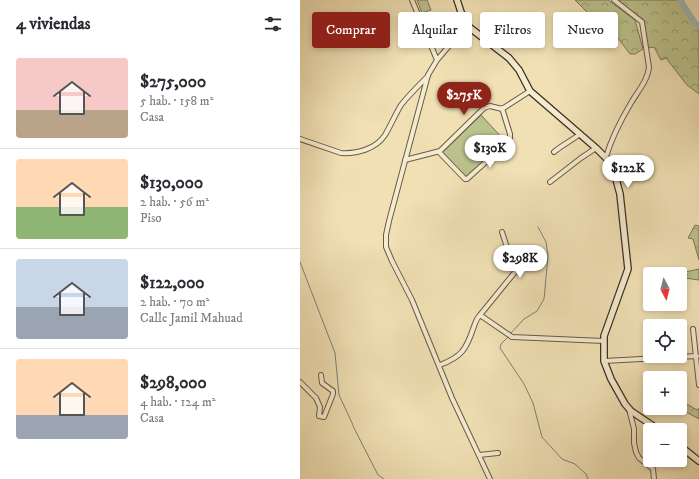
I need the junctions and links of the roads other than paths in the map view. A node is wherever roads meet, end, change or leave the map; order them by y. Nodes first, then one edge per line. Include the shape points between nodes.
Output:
1 (412, 0) edge
2 (457, 0) edge
3 (614, 0) edge
4 (462, 12) edge
5 (472, 29) edge
6 (447, 48) edge
7 (437, 60) junction
8 (428, 75) junction
9 (530, 91) junction
10 (502, 108) junction
11 (580, 134) junction
12 (300, 139) edge
13 (596, 148) junction
14 (439, 152) junction
15 (554, 152) dead end
16 (606, 157) junction
17 (405, 160) junction
18 (550, 182) dead end
19 (502, 232) dead end
20 (480, 315) junction
21 (693, 329) dead end
22 (604, 340) junction
23 (696, 356) junction
24 (604, 361) junction
25 (440, 365) junction
26 (321, 375) dead end
27 (300, 382) edge
28 (699, 385) edge
29 (629, 408) junction
30 (649, 423) edge
31 (687, 452) edge
32 (498, 453) dead end
33 (479, 455) junction
34 (699, 461) edge
35 (490, 479) edge
36 (654, 479) edge

1 - 7 street
2 - 4 street
3 - 16 street via 642,22 649,73 630,104
5 - 9 street via 509,58
6 - 7 street
7 - 8 street
8 - 12 street via 402,104 384,136 366,150 341,153
8 - 17 street
9 - 10 street
9 - 11 street
10 - 14 street via 484,108
10 - 14 street via 510,138 467,179
11 - 13 street
11 - 15 street
13 - 16 street
13 - 18 street
14 - 17 street
16 - 22 street via 614,168 620,194 628,269
17 - 25 street via 387,231 386,247
19 - 20 street via 514,274
20 - 22 street via 512,337
20 - 25 street via 463,352 457,358
21 - 23 street
22 - 24 street
23 - 24 street
23 - 28 street
24 - 29 street
25 - 33 street via 452,398
26 - 27 street via 322,382 333,391 324,417 319,416 320,407 316,398
29 - 30 street
29 - 36 street via 636,452 639,458 653,468
31 - 34 street
32 - 33 street
33 - 35 street

